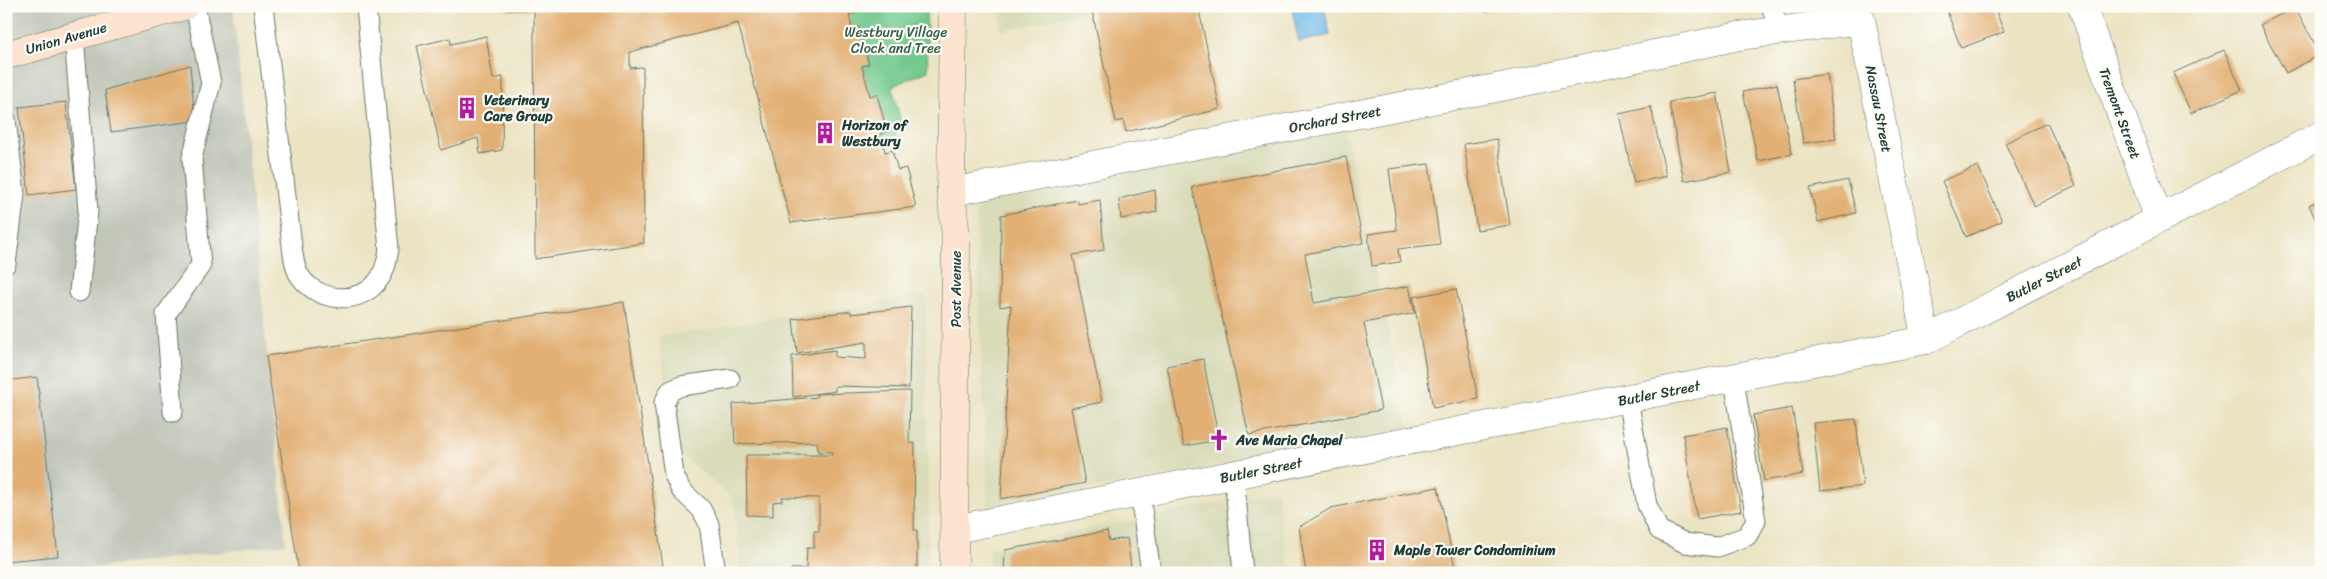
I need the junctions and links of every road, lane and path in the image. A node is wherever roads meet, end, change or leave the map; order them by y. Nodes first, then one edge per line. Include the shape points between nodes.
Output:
1 (13, 6) edge
2 (19, 6) edge
3 (184, 6) edge
4 (195, 6) edge
5 (264, 6) edge
6 (366, 6) edge
7 (953, 6) edge
8 (2082, 6) edge
9 (1776, 19) edge
10 (74, 36) junction
11 (1718, 41) joint
12 (6, 55) edge
13 (6, 120) edge
14 (2321, 134) edge
15 (951, 192) junction
16 (2159, 219) junction
17 (6, 264) edge
18 (79, 292) dead end
19 (1926, 340) junction
20 (730, 379) dead end
21 (1734, 379) junction
22 (1628, 399) junction
23 (173, 412) dead end
24 (1234, 475) junction
25 (1140, 494) junction
26 (955, 529) junction
27 (716, 573) edge
28 (954, 573) edge
29 (1151, 573) edge
30 (1243, 573) edge

1 - 2 path
3 - 10 main road, Union Avenue
4 - 23 lane via 211,82 192,158 201,265 166,314
5 - 6 lane via 293,254 298,272 307,285 320,294 339,298 352,298 379,280 387,265 389,249
7 - 15 main road, Post Avenue
8 - 16 street, Tremont Street
9 - 11 street, Nassau Street
9 - 19 street, Nassau Street via 1861,20
10 - 12 main road, Union Avenue
10 - 18 lane via 88,211
11 - 15 street, Orchard Street via 1506,86
13 - 17 lane via 15,194
14 - 16 street, Butler Street
15 - 26 main road, Post Avenue via 956,237
16 - 19 street, Butler Street
19 - 21 street, Butler Street
20 - 27 lane via 681,386 670,391 664,404 674,475 681,490 701,509 709,524
21 - 22 street, Butler Street
21 - 22 lane via 1756,522 1747,536 1716,547 1685,543 1659,530 1647,505
22 - 24 street, Butler Street
24 - 25 street, Butler Street
24 - 30 lane
25 - 26 street, Butler Street
25 - 29 lane
26 - 28 main road, Post Avenue

